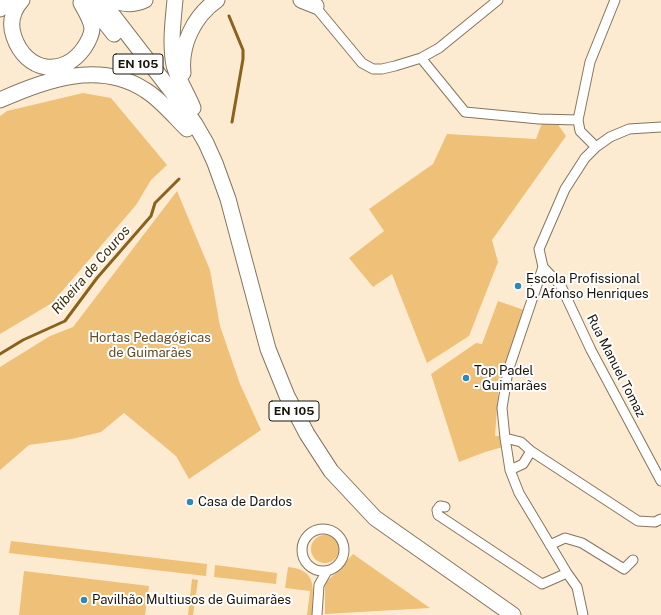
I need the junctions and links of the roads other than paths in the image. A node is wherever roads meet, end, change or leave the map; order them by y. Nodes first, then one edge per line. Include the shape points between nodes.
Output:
1 (10, 0) edge
2 (22, 0) edge
3 (79, 0) edge
4 (87, 0) edge
5 (101, 0) edge
6 (114, 0) edge
7 (145, 0) edge
8 (175, 0) edge
9 (217, 0) edge
10 (301, 0) edge
11 (498, 0) edge
12 (615, 0) edge
13 (312, 3) edge
14 (0, 9) edge
15 (421, 58) junction
16 (0, 100) edge
17 (192, 106) junction
18 (578, 120) junction
19 (191, 127) junction
20 (661, 127) edge
21 (596, 147) junction
22 (544, 267) junction
23 (505, 438) junction
24 (532, 451) junction
25 (510, 470) junction
26 (661, 481) edge
27 (445, 506) dead end
28 (661, 519) edge
29 (550, 546) junction
30 (633, 560) dead end
31 (313, 568) junction
32 (327, 571) junction
33 (567, 573) junction
34 (320, 585) junction
35 (317, 615) edge
36 (495, 615) edge
37 (513, 615) edge
38 (583, 615) edge

1 - 14 highway
2 - 3 highway via 12,16 15,39 19,49 30,61 48,68 66,64 88,43 92,28
4 - 19 highway, EN 105
5 - 19 highway, EN 105 via 176,97
6 - 7 highway via 125,4
8 - 17 highway via 172,47 174,65
9 - 17 highway via 196,21 184,52 184,78
10 - 13 highway
11 - 15 street via 439,48
12 - 18 street via 590,62
13 - 15 street via 368,67 382,69
15 - 18 street via 465,112
16 - 19 highway via 59,78 82,74 108,76 134,83 146,90
17 - 19 highway
18 - 21 street via 580,131
19 - 36 highway, EN 105 via 216,196 258,352 277,400 298,440 323,477 369,526
19 - 37 highway, EN 105 via 206,143 220,177 268,349 286,396 331,471 375,518
20 - 21 street via 629,129 610,137
21 - 22 street via 584,158 565,189 546,232 539,249
22 - 23 street via 508,371 502,408
22 - 26 street, Rua Manuel Tomaz via 561,286
23 - 24 street via 521,442
23 - 25 street
24 - 25 street via 524,464
24 - 28 street via 638,521 655,522
25 - 29 street via 519,493
27 - 33 street via 440,506 437,510 438,515 542,584
29 - 30 street via 565,538 582,543 624,569
29 - 33 street
31 - 32 street
31 - 32 street via 304,558 303,544 315,530 329,529 341,537 345,550 339,564
31 - 34 street
32 - 34 street
33 - 38 street via 577,587
34 - 35 street

